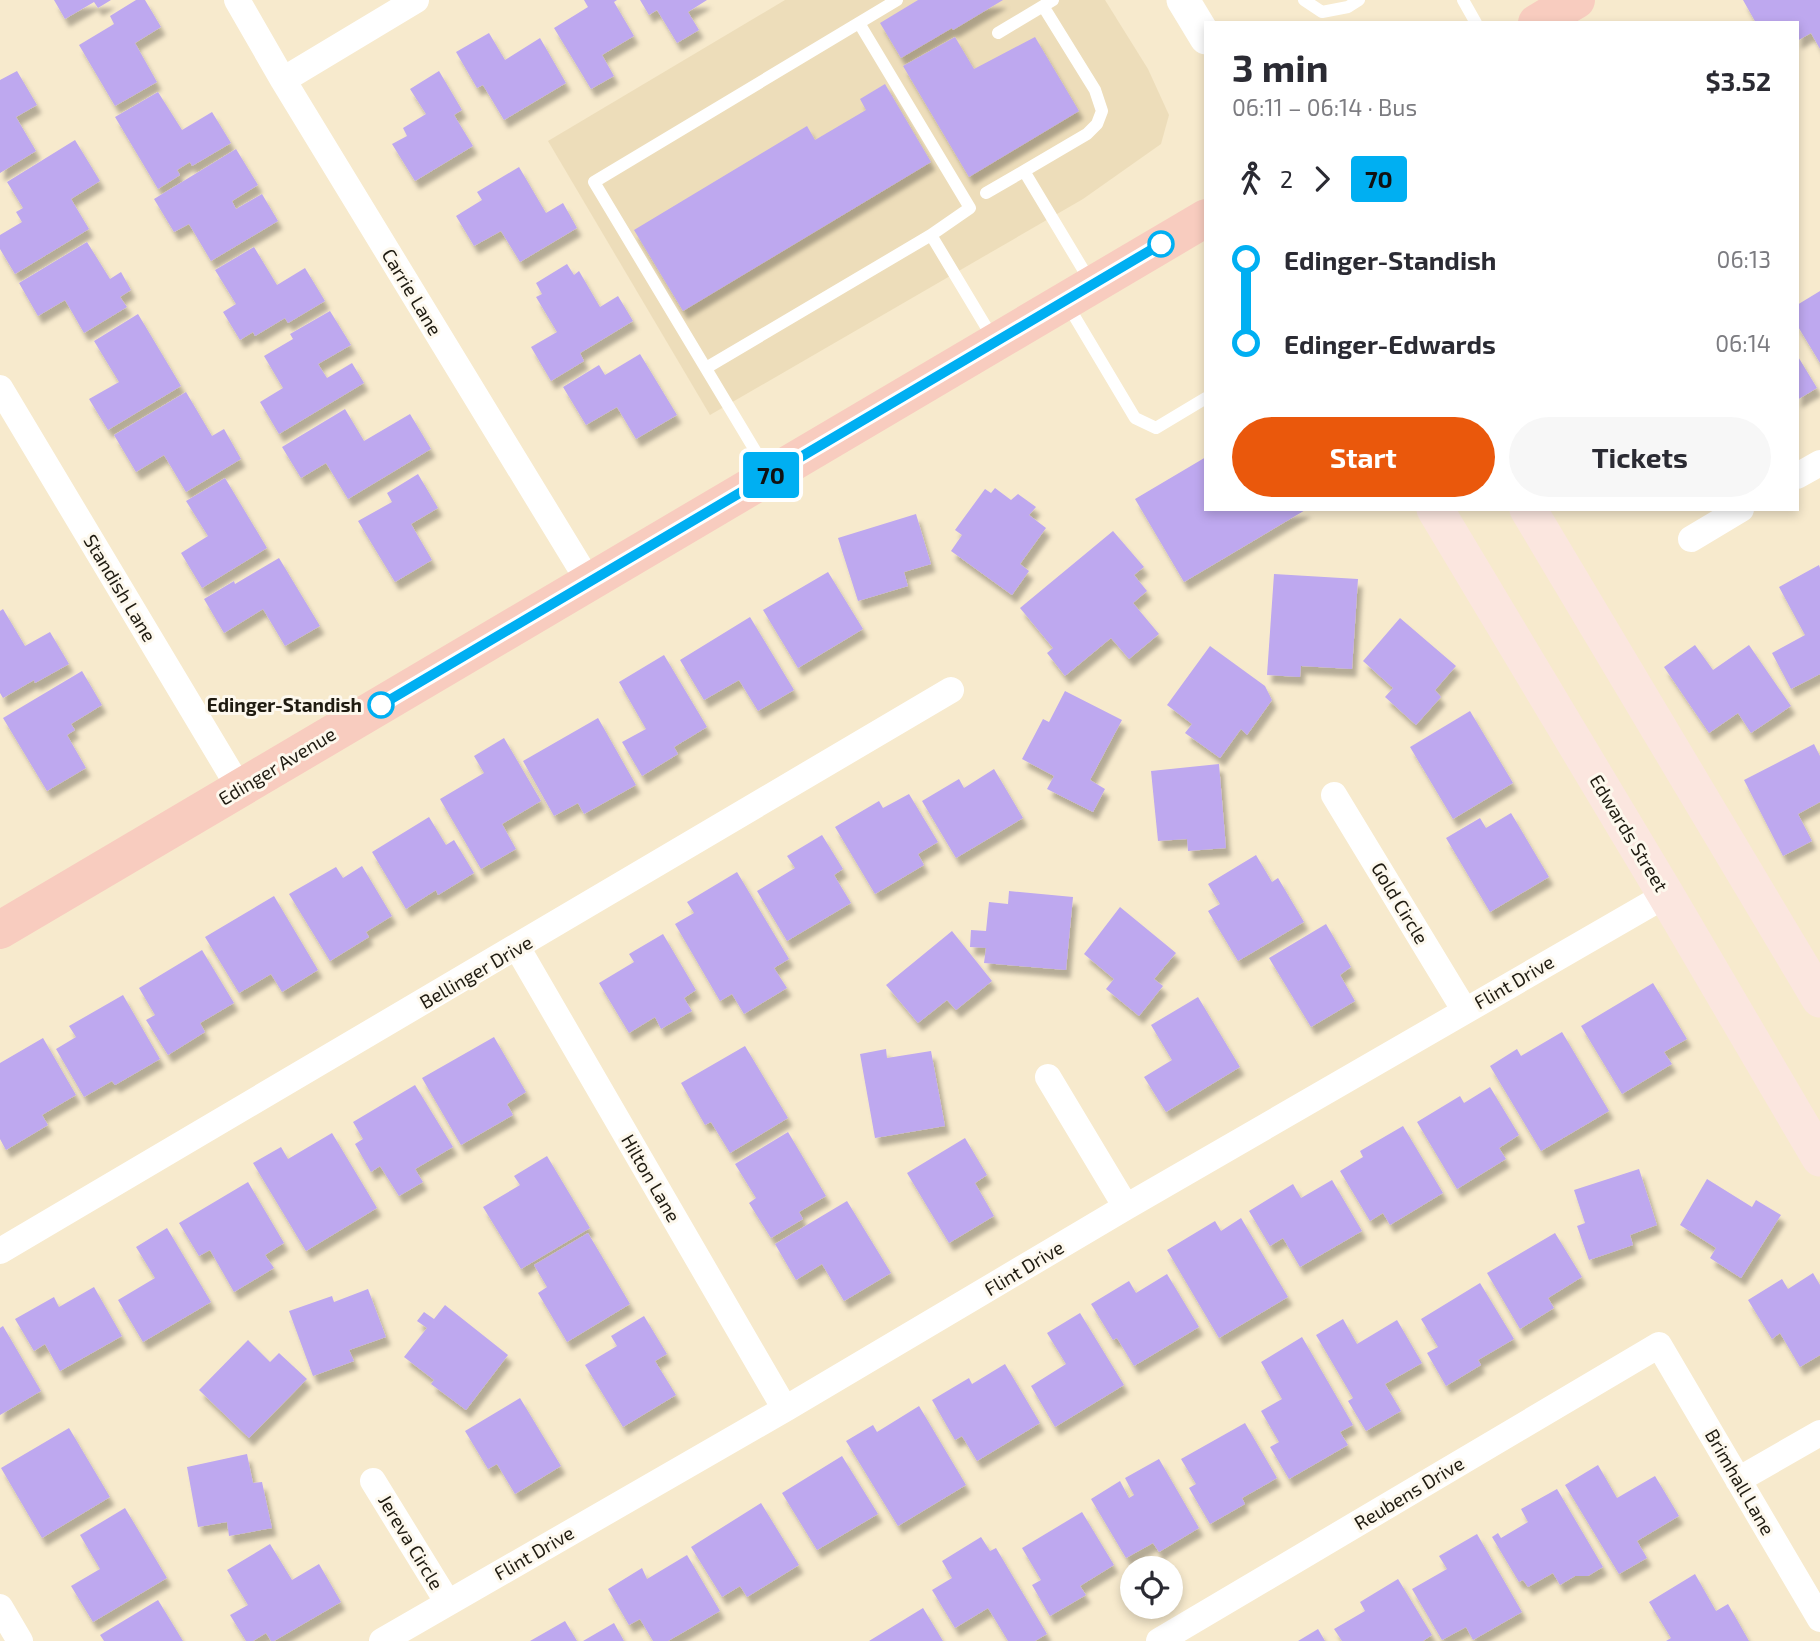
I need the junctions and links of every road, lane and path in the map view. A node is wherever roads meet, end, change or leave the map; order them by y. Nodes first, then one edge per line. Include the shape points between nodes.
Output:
1 (237, 0) edge
2 (416, 0) edge
3 (897, 0) edge
4 (1183, 0) edge
5 (1304, 0) edge
6 (1359, 0) edge
7 (1463, 0) edge
8 (1576, 0) edge
9 (1048, 3) edge
10 (1475, 21) edge
11 (1540, 21) edge
12 (859, 23) junction
13 (998, 33) dead end
14 (1204, 35) edge
15 (282, 80) junction
16 (1024, 171) junction
17 (986, 193) dead end
18 (1204, 219) edge
19 (931, 235) junction
20 (1079, 293) junction
21 (995, 342) junction
22 (706, 368) junction
23 (0, 388) edge
24 (1204, 399) edge
25 (1820, 463) edge
26 (770, 475) junction
27 (1799, 475) edge
28 (1436, 511) edge
29 (1529, 511) edge
30 (1738, 511) edge
31 (1691, 539) dead end
32 (589, 582) junction
33 (951, 690) dead end
34 (240, 789) junction
35 (1334, 794) dead end
36 (1666, 895) junction
37 (0, 930) edge
38 (517, 947) junction
39 (1820, 999) edge
40 (1465, 1011) junction
41 (1048, 1077) dead end
42 (1820, 1158) edge
43 (1126, 1207) junction
44 (0, 1251) edge
45 (1659, 1345) joint
46 (785, 1409) junction
47 (1820, 1433) edge
48 (1738, 1480) junction
49 (373, 1481) dead end
50 (448, 1603) junction
51 (0, 1607) edge
52 (1820, 1619) edge
53 (20, 1641) edge
54 (382, 1641) edge
55 (1159, 1641) edge

1 - 15 street, Carrie Lane
2 - 15 street
3 - 12 lane
4 - 14 street
5 - 6 lane via 1322,12
7 - 10 lane
8 - 11 main road
9 - 13 lane
9 - 16 lane via 1102,111 1087,134
12 - 19 lane via 970,208
12 - 22 lane via 594,182
15 - 32 street, Carrie Lane
16 - 17 lane
16 - 20 lane
18 - 20 main road, Edinger Avenue
19 - 21 lane
19 - 22 lane
20 - 21 main road, Edinger Avenue
20 - 24 lane via 1135,418 1156,428
21 - 26 main road, Edinger Avenue
22 - 26 lane
23 - 34 street, Standish Lane
25 - 27 street
26 - 32 main road, Edinger Avenue
28 - 36 main road, Edwards Street
29 - 39 main road
30 - 31 street
32 - 34 main road, Edinger Avenue
33 - 38 street, Bellinger Drive
34 - 37 main road, Edinger Avenue
35 - 40 street, Gold Circle
36 - 40 street, Flint Drive
36 - 42 main road, Edwards Street
38 - 44 street, Bellinger Drive
38 - 46 street, Hilton Lane
40 - 43 street, Flint Drive
41 - 43 street
43 - 46 street, Flint Drive
45 - 48 street, Brimhall Lane
45 - 55 street, Reubens Drive
46 - 50 street, Flint Drive
47 - 48 street
48 - 52 street, Brimhall Lane
49 - 50 street, Jereva Circle
50 - 54 street, Flint Drive
51 - 53 street

